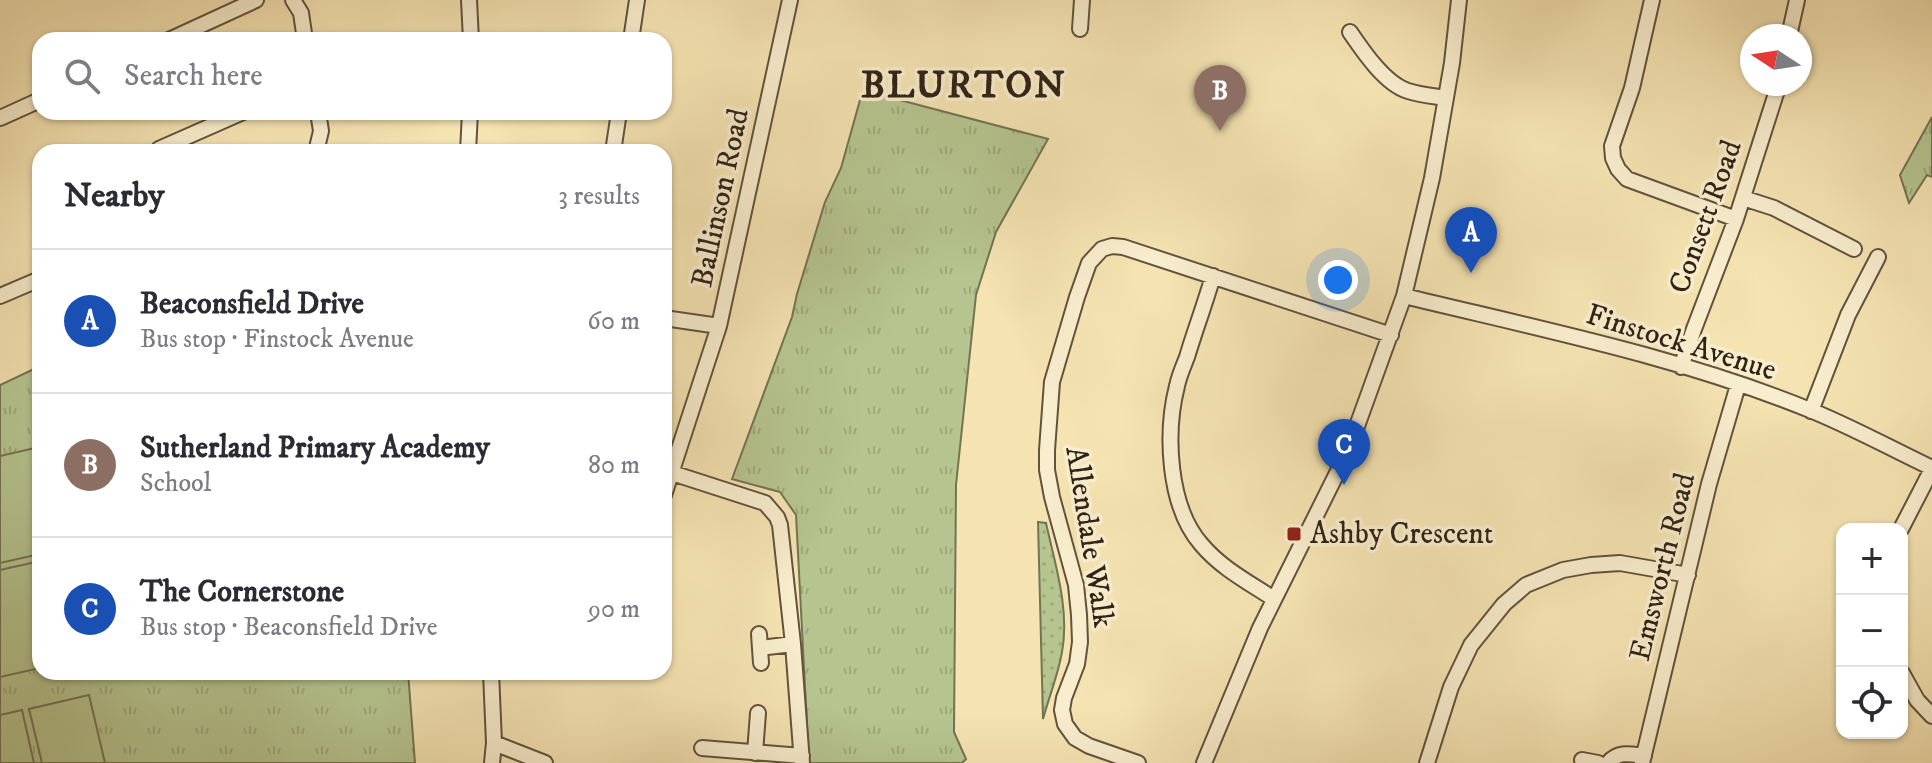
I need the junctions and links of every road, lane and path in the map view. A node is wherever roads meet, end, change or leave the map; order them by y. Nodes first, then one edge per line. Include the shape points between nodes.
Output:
1 (256, 0) edge
2 (293, 0) edge
3 (469, 0) edge
4 (637, 0) edge
5 (790, 0) edge
6 (1082, 0) edge
7 (1459, 0) edge
8 (1652, 0) edge
9 (1797, 0) edge
10 (1792, 24) edge
11 (1080, 29) dead end
12 (186, 32) edge
13 (304, 32) edge
14 (471, 32) edge
15 (632, 32) edge
16 (1350, 32) dead end
17 (1775, 96) edge
18 (1446, 98) junction
19 (32, 104) edge
20 (0, 118) edge
21 (225, 120) edge
22 (319, 120) edge
23 (470, 120) edge
24 (618, 120) edge
25 (170, 144) edge
26 (318, 144) edge
27 (468, 144) edge
28 (614, 144) edge
29 (1743, 198) junction
30 (1736, 219) junction
31 (1854, 249) dead end
32 (1878, 257) dead end
33 (1213, 276) junction
34 (32, 282) edge
35 (0, 296) edge
36 (1404, 296) junction
37 (672, 319) edge
38 (719, 326) junction
39 (1391, 335) junction
40 (1681, 367) junction
41 (1738, 385) junction
42 (1811, 411) junction
43 (1932, 468) edge
44 (672, 473) joint
45 (1904, 523) edge
46 (1688, 575) junction
47 (1274, 599) junction
48 (793, 644) junction
49 (760, 649) dead end
50 (491, 680) edge
51 (1908, 684) edge
52 (758, 713) dead end
53 (1932, 716) edge
54 (494, 743) junction
55 (702, 748) dead end
56 (755, 753) junction
57 (802, 760) edge
58 (1582, 760) dead end
59 (1643, 760) edge
60 (492, 763) edge
61 (545, 763) edge
62 (1138, 763) edge
63 (1204, 763) edge
64 (1427, 763) edge
65 (1598, 763) edge
66 (1608, 763) edge

1 - 12 street
2 - 13 street
3 - 14 street
4 - 15 street
5 - 38 street, Ballinson Road
6 - 11 street
7 - 18 street
8 - 30 street via 1613,158 1627,179
9 - 10 street
16 - 18 street via 1381,73 1402,89
17 - 29 street, Consett Road
18 - 36 street
19 - 20 street
21 - 25 street
22 - 26 street
23 - 27 street
24 - 28 street
29 - 30 street, Consett Road
29 - 31 street
30 - 40 street, Consett Road
32 - 42 street via 1848,315
33 - 39 street, Allendale Walk
33 - 47 street via 1176,387 1173,477 1178,502 1199,543 1225,569
33 - 62 street, Allendale Walk via 1123,247 1102,249 1089,263 1052,382 1047,470 1079,615 1077,664 1062,710 1065,724 1089,746
34 - 35 street
36 - 39 street
36 - 40 street, Finstock Avenue
37 - 38 street
38 - 44 street, Ballinson Road
39 - 47 street via 1348,451
40 - 41 street, Finstock Avenue
41 - 42 street, Finstock Avenue
41 - 46 street, Emsworth Road
42 - 43 street, Finstock Avenue
43 - 45 street
44 - 48 street via 765,503 777,517
46 - 59 street, Emsworth Road
46 - 64 street via 1620,563 1563,570 1526,585 1471,645 1451,687
47 - 63 street
48 - 49 street
48 - 57 street
50 - 54 street
51 - 53 street
52 - 56 street
54 - 60 street
54 - 61 street
55 - 56 street
56 - 57 street
58 - 65 street
59 - 66 street via 1624,753

